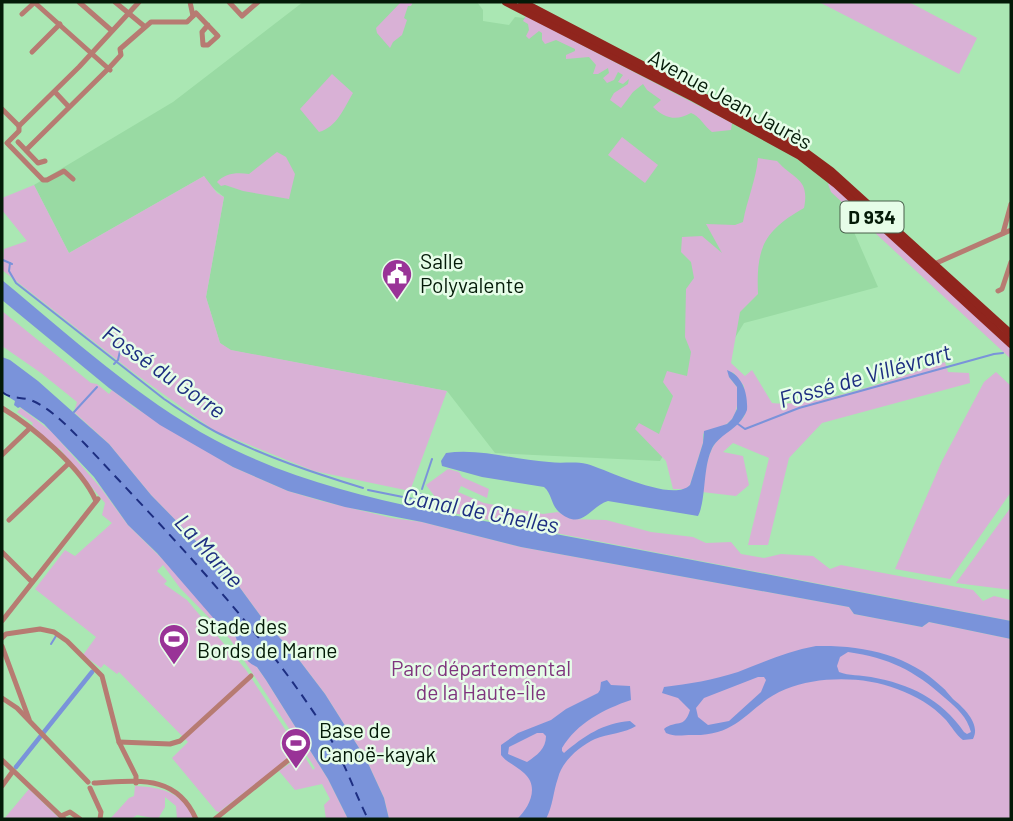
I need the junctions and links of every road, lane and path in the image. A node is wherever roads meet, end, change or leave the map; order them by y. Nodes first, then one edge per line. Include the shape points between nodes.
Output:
1 (35, 2) edge
2 (79, 2) edge
3 (116, 2) edge
4 (139, 2) edge
5 (190, 2) edge
6 (229, 2) edge
7 (258, 2) edge
8 (506, 2) edge
9 (522, 2) edge
10 (129, 12) junction
11 (22, 14) dead end
12 (193, 16) junction
13 (60, 23) junction
14 (208, 25) dead end
15 (144, 26) junction
16 (111, 30) junction
17 (92, 52) junction
18 (31, 55) dead end
19 (110, 69) junction
20 (55, 92) junction
21 (69, 107) junction
22 (2, 109) edge
23 (19, 126) junction
24 (18, 142) dead end
25 (26, 150) junction
26 (45, 161) dead end
27 (73, 179) dead end
28 (1011, 204) edge
29 (1011, 230) edge
30 (888, 231) junction
31 (1003, 233) junction
32 (1011, 262) edge
33 (935, 265) junction
34 (998, 291) dead end
35 (1011, 334) edge
36 (1011, 344) edge
37 (2, 408) edge
38 (30, 428) junction
39 (2, 455) edge
40 (68, 464) junction
41 (9, 520) dead end
42 (2, 552) edge
43 (32, 582) junction
44 (2, 621) edge
45 (2, 638) edge
46 (2, 646) edge
47 (251, 676) dead end
48 (2, 698) edge
49 (20, 706) junction
50 (119, 742) junction
51 (301, 750) dead end
52 (2, 760) edge
53 (13, 771) junction
54 (136, 783) junction
55 (91, 784) junction
56 (2, 786) edge
57 (62, 818) edge
58 (80, 819) edge
59 (100, 819) edge
60 (195, 819) edge
61 (215, 819) edge

1 - 11 street
1 - 13 street
2 - 16 street
3 - 10 street
4 - 10 street
5 - 12 street
6 - 7 street via 242,16
8 - 30 main road, Avenue Jean Jaurès / D 934 via 784,146
9 - 33 main road, Avenue Jean Jaurès / D 934 via 797,146
10 - 15 street
10 - 16 street
12 - 14 street via 196,13
12 - 15 street via 187,22
13 - 17 street
13 - 18 street
15 - 19 street via 120,49 121,55
16 - 17 street
17 - 19 street
17 - 20 street
19 - 21 street
20 - 21 street
20 - 23 street
21 - 25 street
22 - 23 street
23 - 27 street via 7,143 42,179 64,171
24 - 25 street
25 - 26 street via 38,163
28 - 31 street
29 - 31 street
30 - 33 street
30 - 36 main road, Avenue Jean Jaurès / D 934
31 - 33 street
32 - 34 street
33 - 35 main road, Avenue Jean Jaurès / D 934
37 - 38 street
38 - 39 street
38 - 40 street
40 - 41 street
40 - 43 street via 97,500
42 - 43 street
43 - 44 street
45 - 50 street via 40,629 67,641 105,682
46 - 49 street
47 - 50 street via 180,741
48 - 49 street
49 - 55 street
50 - 54 street
51 - 61 street
52 - 53 street
53 - 56 street
53 - 57 street
54 - 55 street
54 - 60 street via 154,782 174,790
55 - 59 street via 102,812
57 - 58 street via 69,812

